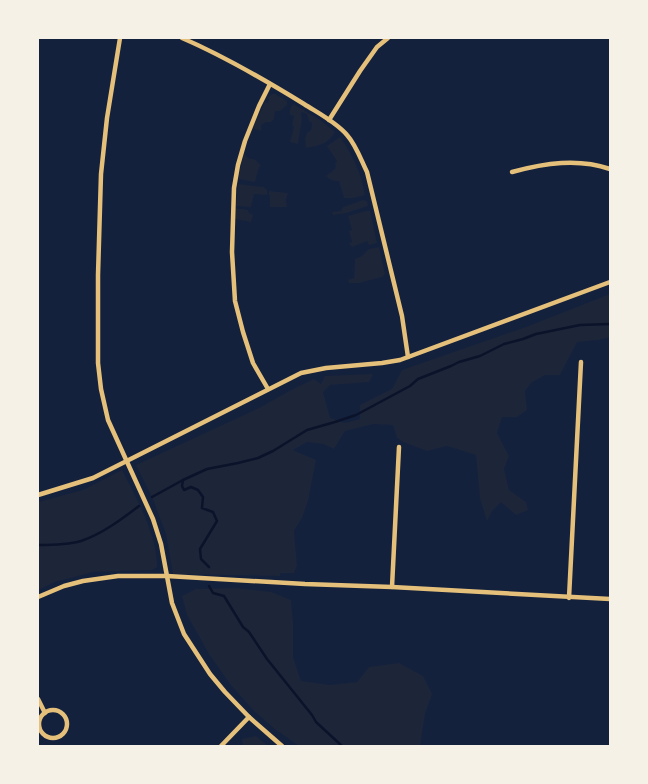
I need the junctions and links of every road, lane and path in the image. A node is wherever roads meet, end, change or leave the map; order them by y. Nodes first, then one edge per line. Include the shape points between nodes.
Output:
1 (120, 38) edge
2 (182, 38) edge
3 (388, 38) edge
4 (270, 84) junction
5 (329, 120) junction
6 (610, 169) edge
7 (512, 172) dead end
8 (610, 282) edge
9 (408, 357) junction
10 (581, 362) dead end
11 (268, 389) junction
12 (399, 447) dead end
13 (126, 462) junction
14 (38, 495) edge
15 (168, 576) junction
16 (392, 587) junction
17 (38, 597) edge
18 (569, 598) junction
19 (610, 600) edge
20 (38, 699) edge
21 (45, 713) junction
22 (249, 717) junction
23 (221, 746) edge
24 (282, 746) edge

1 - 13 street via 102,174 98,363 108,420
2 - 4 street
3 - 5 street via 377,47
4 - 5 street
4 - 11 street via 238,165 232,252 235,301 242,332 253,363
5 - 9 street via 347,135 367,172 402,316
6 - 7 street via 597,164 550,163
8 - 9 street
9 - 11 street via 301,373
10 - 18 street
11 - 13 street
12 - 16 street
13 - 14 street via 93,478
13 - 15 street via 153,519
15 - 16 street
15 - 17 street via 118,576 83,581
15 - 22 street via 172,603 184,634 210,674
16 - 18 street
18 - 19 street
20 - 21 street
21 - 21 street via 39,725 43,734 52,738 64,733 67,725 65,716 54,710
22 - 23 street
22 - 24 street

